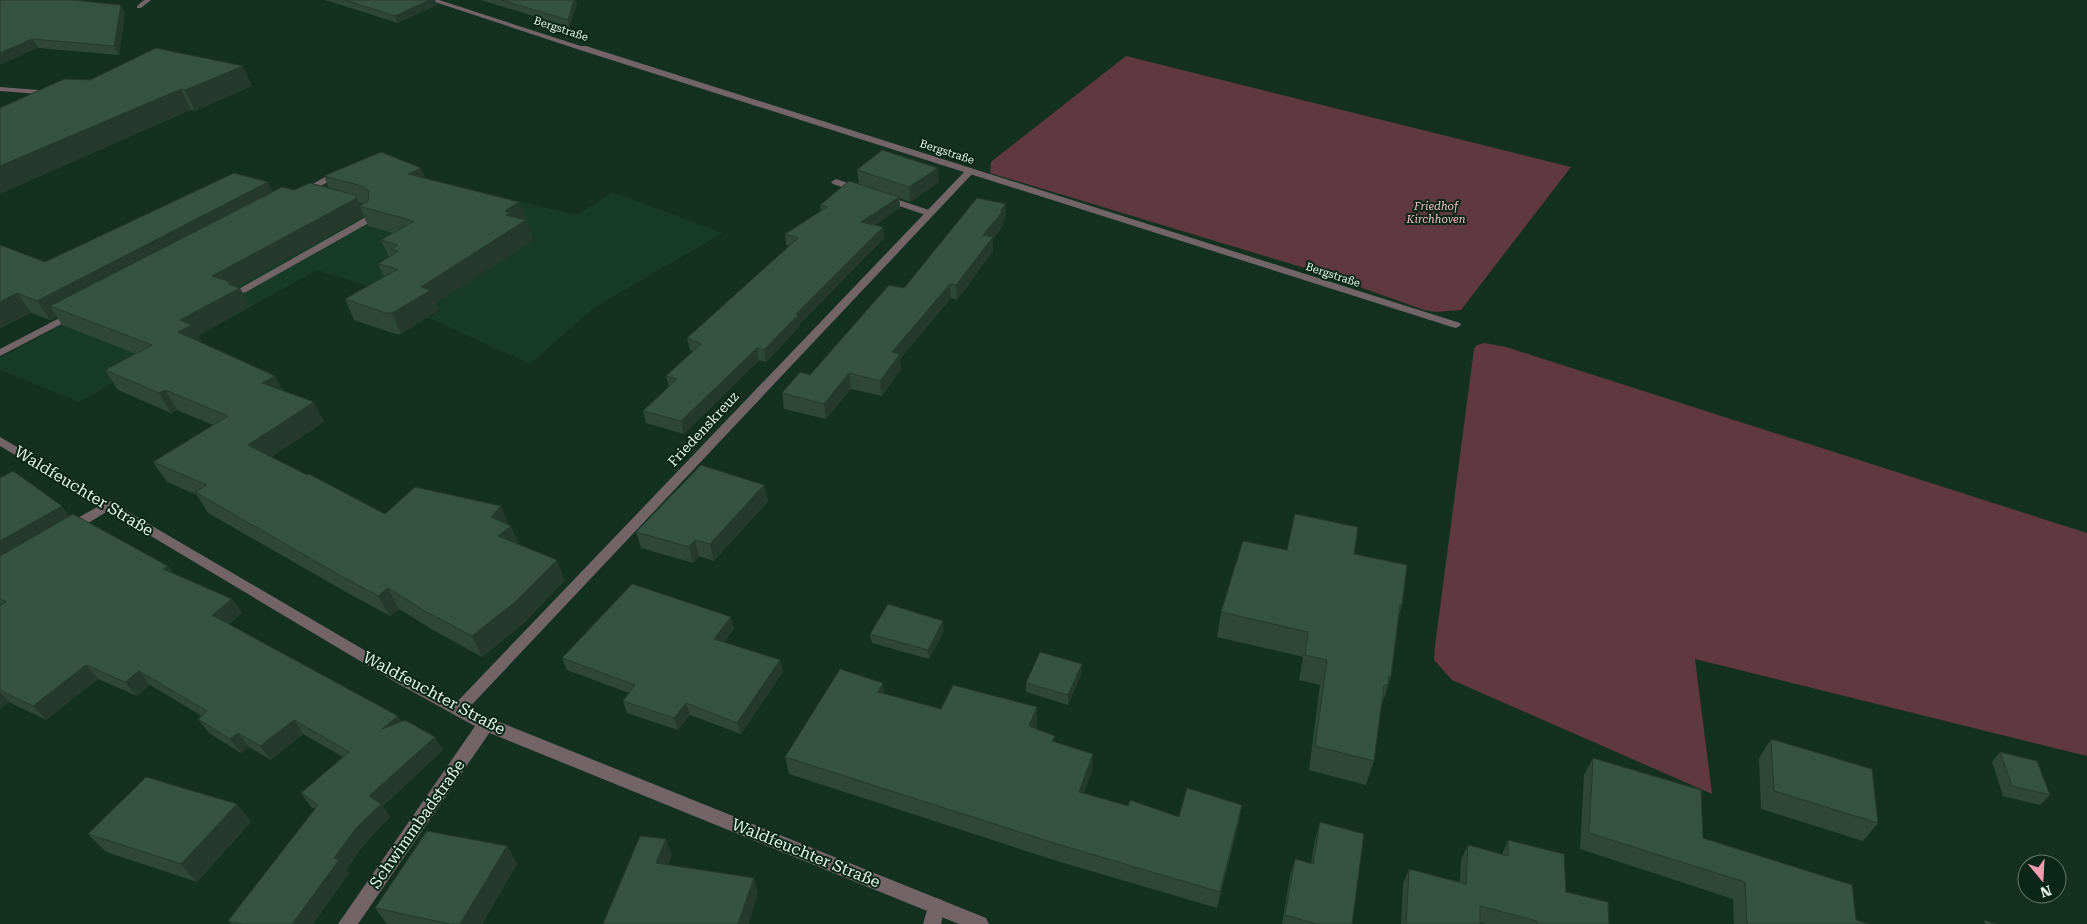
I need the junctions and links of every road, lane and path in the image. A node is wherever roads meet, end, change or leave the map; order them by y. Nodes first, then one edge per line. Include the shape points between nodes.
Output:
1 (148, 0) edge
2 (432, 0) edge
3 (138, 7) dead end
4 (0, 89) edge
5 (60, 94) edge
6 (970, 171) junction
7 (325, 180) dead end
8 (836, 182) dead end
9 (323, 196) edge
10 (358, 206) edge
11 (929, 213) junction
12 (1335, 278) dead end
13 (1319, 282) junction
14 (242, 290) dead end
15 (78, 311) edge
16 (1456, 325) dead end
17 (0, 352) edge
18 (0, 441) edge
19 (108, 505) junction
20 (62, 533) edge
21 (459, 709) junction
22 (486, 724) junction
23 (936, 906) junction
24 (347, 924) edge
25 (932, 924) edge
26 (980, 924) edge

1 - 3 street
2 - 6 street, Bergstraße
4 - 5 street
6 - 11 street, Friedenskreuz
6 - 13 street, Bergstraße
7 - 9 street via 300,194
8 - 11 street
10 - 14 street via 367,208 371,218
11 - 21 street, Friedenskreuz
12 - 13 street
13 - 16 street, Bergstraße via 1393,302
15 - 17 street
18 - 19 street, Waldfeuchter Straße
19 - 20 street
19 - 21 street, Waldfeuchter Straße via 402,679
21 - 22 street, Waldfeuchter Straße
22 - 23 street, Waldfeuchter Straße
22 - 24 street, Schwimmbadstraße
23 - 25 street
23 - 26 street, Waldfeuchter Straße

